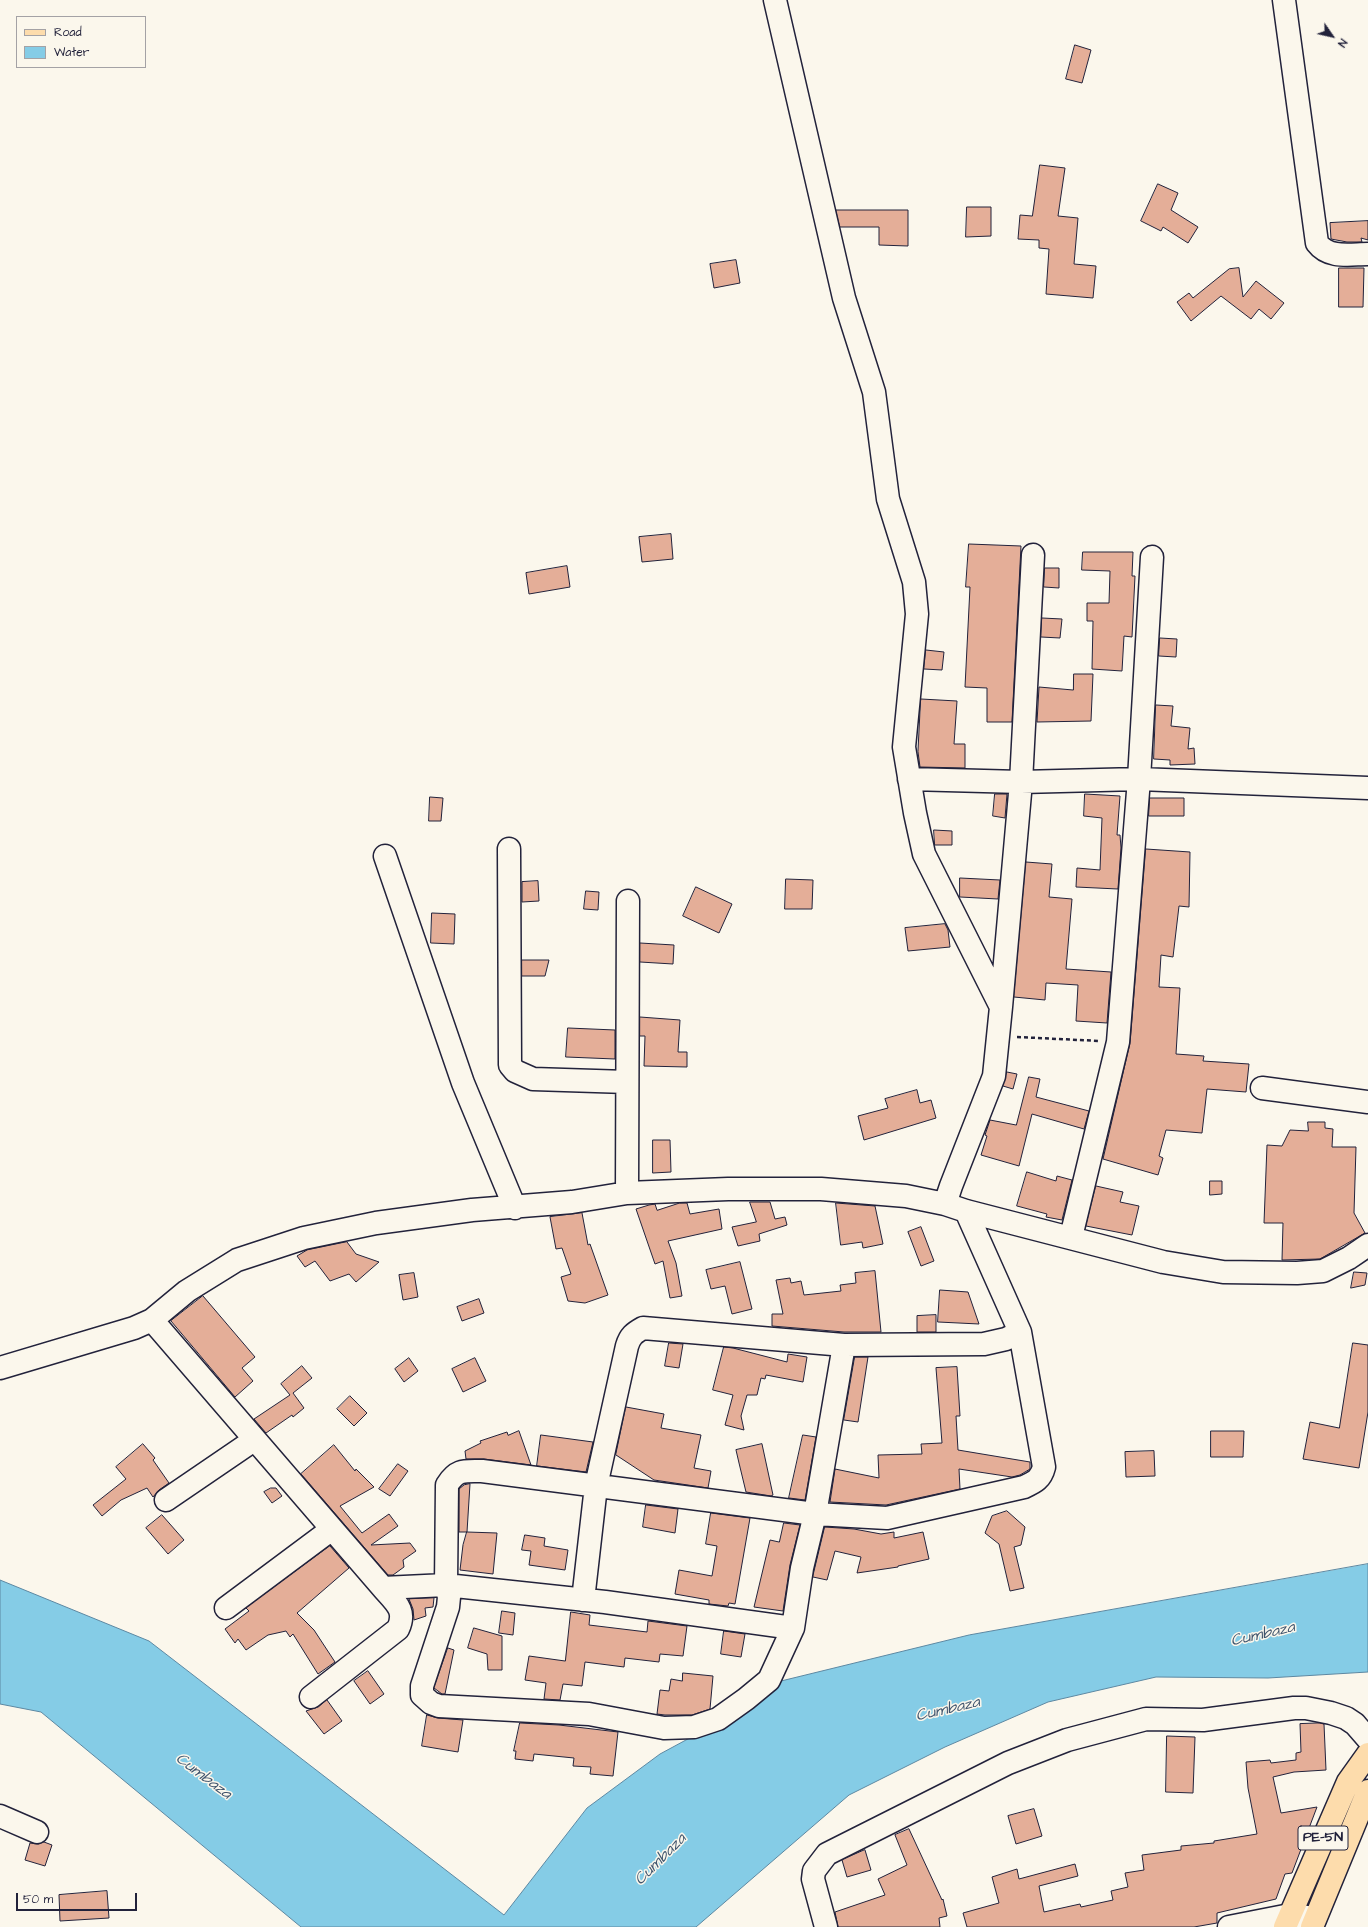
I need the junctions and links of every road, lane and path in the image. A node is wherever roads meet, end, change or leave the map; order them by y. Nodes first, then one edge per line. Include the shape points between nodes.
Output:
1 (775, 0) edge
2 (1284, 0) edge
3 (1368, 254) edge
4 (1033, 555) dead end
5 (1152, 557) dead end
6 (909, 778) junction
7 (1139, 779) junction
8 (1021, 782) junction
9 (1368, 788) edge
10 (509, 849) dead end
11 (385, 856) dead end
12 (628, 902) dead end
13 (1001, 1008) junction
14 (999, 1037) junction
15 (1118, 1042) junction
16 (627, 1082) junction
17 (1262, 1088) dead end
18 (1368, 1102) edge
19 (627, 1193) junction
20 (945, 1204) junction
21 (515, 1208) junction
22 (966, 1211) junction
23 (1071, 1237) junction
24 (1368, 1245) edge
25 (152, 1320) junction
26 (1020, 1332) junction
27 (844, 1345) junction
28 (0, 1368) edge
29 (254, 1440) junction
30 (596, 1486) junction
31 (166, 1500) dead end
32 (815, 1514) junction
33 (332, 1529) junction
34 (446, 1585) junction
35 (383, 1588) junction
36 (583, 1600) junction
37 (226, 1608) dead end
38 (793, 1628) junction
39 (311, 1697) dead end
40 (1368, 1739) edge
41 (1368, 1754) edge
42 (1368, 1791) edge
43 (0, 1816) edge
44 (37, 1832) dead end
45 (1287, 1921) edge
46 (1314, 1923) edge
47 (826, 1927) edge
48 (1229, 1927) edge

1 - 6 street via 844,298 874,392 888,500 914,582 917,614 904,747
2 - 3 street via 1317,243 1322,250 1331,254
4 - 8 street
5 - 7 street
6 - 8 street
6 - 13 street via 924,854
7 - 8 street
7 - 9 street
7 - 15 street
8 - 13 street
10 - 16 street via 510,1065 515,1071 533,1079
11 - 21 street via 463,1083
12 - 16 street
13 - 14 street
14 - 15 path
14 - 20 street via 994,1076
15 - 23 street
16 - 19 street
17 - 18 street
19 - 20 street via 821,1189 906,1196
19 - 21 street
20 - 22 street
21 - 25 street via 472,1210 383,1222 304,1238 237,1260 187,1291
22 - 23 street
22 - 26 street
23 - 24 street via 1163,1262 1223,1272 1297,1274 1323,1270 1349,1258
25 - 28 street via 134,1328
25 - 29 street
26 - 27 street via 1006,1339 984,1344
26 - 32 street via 1044,1467 1042,1476 1024,1487 887,1518
27 - 30 street via 643,1328 629,1337
27 - 32 street
29 - 31 street
29 - 33 street
30 - 32 street
30 - 34 street via 482,1471 463,1470 453,1475 447,1485
30 - 36 street
32 - 38 street via 802,1568
33 - 35 street
33 - 37 street
34 - 35 street
34 - 36 street
34 - 38 street via 448,1607 422,1686 422,1695 439,1706 589,1714 664,1728 694,1727 718,1719 769,1680
35 - 39 street via 400,1608 402,1621 398,1629
36 - 38 street
40 - 47 street via 1346,1718 1319,1710 1294,1708 1203,1720 1146,1719 1067,1740 979,1776 827,1854 814,1871 813,1879
41 - 45 main road, PE-5N via 1348,1782
42 - 46 main road, PE-5N
43 - 44 street
45 - 46 street
45 - 48 street

